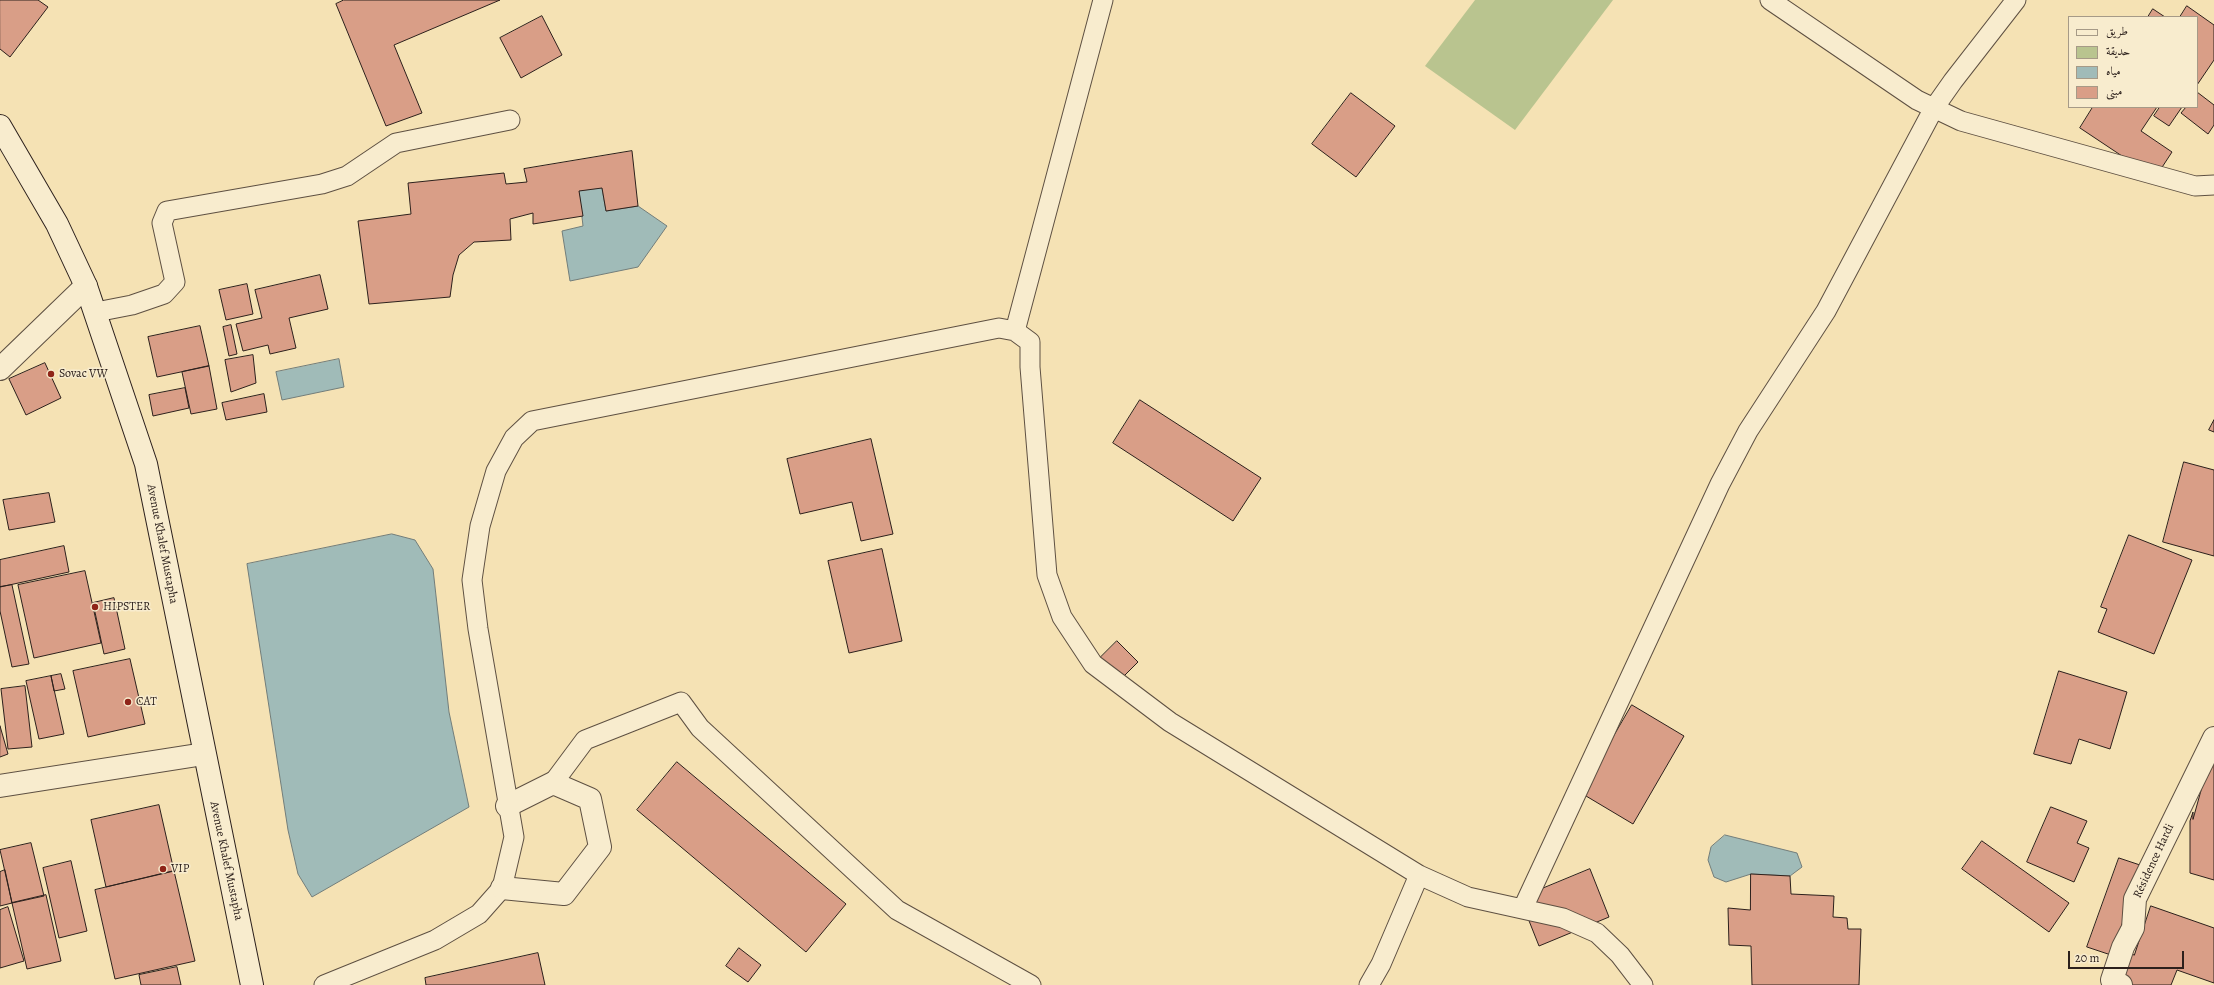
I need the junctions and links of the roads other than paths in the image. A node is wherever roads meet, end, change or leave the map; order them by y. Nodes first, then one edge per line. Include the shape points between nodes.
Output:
1 (1103, 0) edge
2 (1770, 0) edge
3 (2016, 0) edge
4 (1934, 108) junction
5 (510, 120) dead end
6 (0, 126) edge
7 (2214, 185) edge
8 (86, 286) junction
9 (96, 312) junction
10 (1015, 331) junction
11 (0, 369) edge
12 (2214, 738) edge
13 (204, 754) junction
14 (553, 783) junction
15 (0, 786) edge
16 (507, 806) junction
17 (1419, 875) junction
18 (502, 888) junction
19 (1523, 908) junction
20 (252, 985) edge
21 (324, 985) edge
22 (1031, 985) edge
23 (1369, 985) edge
24 (1643, 985) edge
25 (2121, 985) edge

1 - 10 lane
2 - 4 lane via 1917,100
3 - 4 lane
4 - 7 lane via 1961,121 2195,186
4 - 19 lane via 1826,311 1748,431 1720,484
5 - 9 lane via 396,143 347,176 322,184 167,211 162,223 176,282 164,294 132,305
6 - 8 main road, Avenue Khalef Mustapha via 57,224
8 - 9 main road, Avenue Khalef Mustapha
8 - 11 main road
9 - 13 main road, Avenue Khalef Mustapha via 146,464
10 - 16 lane via 999,328 532,421 519,433 496,471 480,526 472,580
10 - 17 lane via 1030,342 1047,575 1062,618 1093,664 1170,722
12 - 25 main road, Résidence Hardi via 2135,899 2132,928 2112,980
13 - 15 main road
13 - 20 main road, Avenue Khalef Mustapha
14 - 16 main road
14 - 18 main road via 590,799 600,847 564,894
14 - 22 lane via 585,740 681,702 700,728 897,910
16 - 18 lane via 514,837
17 - 19 lane via 1468,897
17 - 23 lane via 1381,964
18 - 21 lane via 479,914 435,940
19 - 24 lane via 1563,918 1598,933 1620,955

